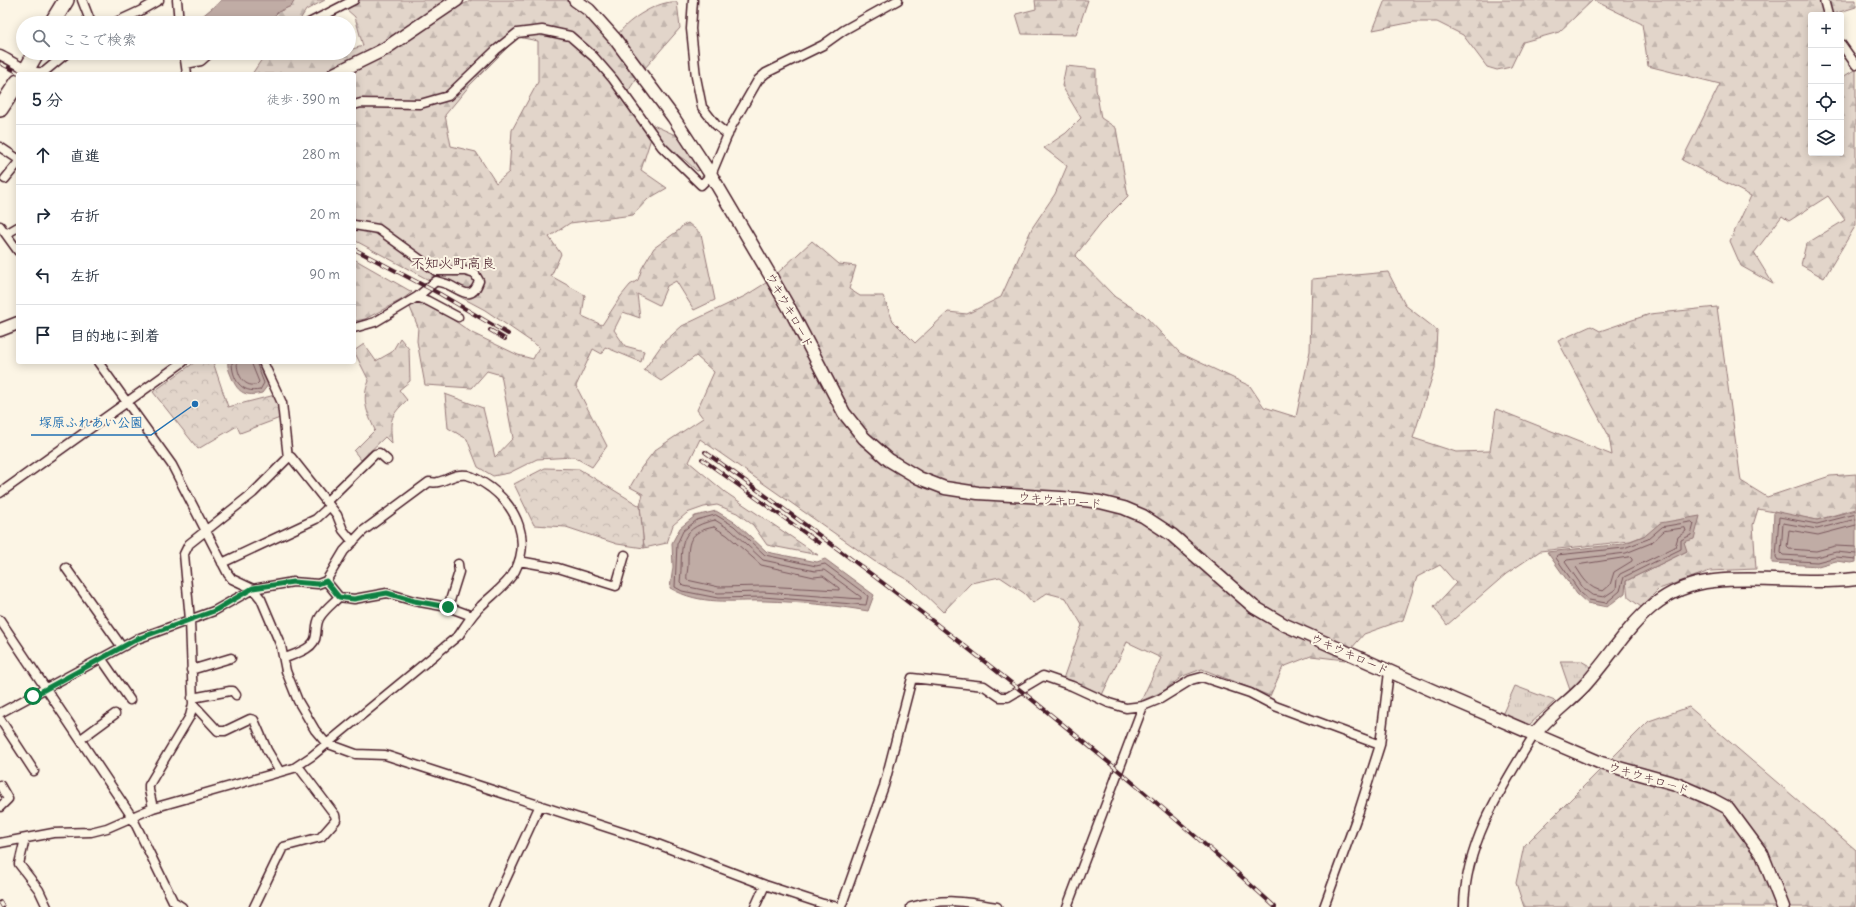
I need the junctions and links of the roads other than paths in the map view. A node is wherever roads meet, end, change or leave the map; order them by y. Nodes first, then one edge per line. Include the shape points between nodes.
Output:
1 (66, 0) edge
2 (82, 0) edge
3 (159, 0) edge
4 (177, 0) edge
5 (354, 0) edge
6 (457, 0) edge
7 (577, 0) edge
8 (693, 0) edge
9 (898, 0) edge
10 (1824, 0) edge
11 (1827, 12) edge
12 (56, 16) edge
13 (88, 16) edge
14 (129, 16) edge
15 (178, 16) edge
16 (323, 16) edge
17 (1844, 48) edge
18 (0, 55) edge
19 (32, 60) edge
20 (59, 60) edge
21 (185, 60) edge
22 (202, 60) edge
23 (186, 64) junction
24 (1856, 65) edge
25 (26, 72) edge
26 (44, 72) edge
27 (187, 72) edge
28 (338, 72) edge
29 (16, 85) edge
30 (356, 104) edge
31 (0, 109) edge
32 (728, 135) junction
33 (0, 147) edge
34 (16, 158) edge
35 (16, 165) edge
36 (711, 175) junction
37 (5, 179) dead end
38 (356, 225) edge
39 (0, 226) edge
40 (16, 228) edge
41 (6, 234) junction
42 (16, 248) edge
43 (417, 297) junction
44 (458, 317) dead end
45 (16, 324) edge
46 (356, 327) edge
47 (0, 330) edge
48 (99, 364) edge
49 (180, 364) edge
50 (264, 364) edge
51 (127, 402) junction
52 (288, 455) junction
53 (387, 460) dead end
54 (0, 493) edge
55 (328, 504) junction
56 (206, 532) junction
57 (354, 542) junction
58 (625, 555) dead end
59 (519, 560) junction
60 (222, 563) junction
61 (458, 564) dead end
62 (66, 568) dead end
63 (1856, 578) edge
64 (326, 581) junction
65 (253, 588) junction
66 (339, 597) junction
67 (448, 607) junction
68 (472, 616) junction
69 (0, 620) edge
70 (190, 620) junction
71 (122, 647) junction
72 (101, 658) junction
73 (231, 658) dead end
74 (285, 658) junction
75 (191, 670) junction
76 (1389, 672) junction
77 (47, 688) junction
78 (236, 695) dead end
79 (130, 700) dead end
80 (192, 701) junction
81 (1143, 706) junction
82 (0, 713) edge
83 (115, 714) dead end
84 (0, 719) edge
85 (1534, 734) junction
86 (81, 739) junction
87 (326, 743) junction
88 (1380, 745) junction
89 (298, 766) junction
90 (34, 771) dead end
91 (280, 772) junction
92 (0, 785) edge
93 (540, 805) junction
94 (0, 807) edge
95 (153, 808) junction
96 (132, 816) junction
97 (25, 839) junction
98 (0, 843) edge
99 (765, 885) junction
100 (47, 907) edge
101 (182, 907) edge
102 (254, 907) edge
103 (493, 907) edge
104 (755, 907) edge
105 (838, 907) edge
106 (841, 907) edge
107 (911, 907) edge
108 (997, 907) edge
109 (1067, 907) edge
110 (1324, 907) edge
111 (1464, 907) edge
112 (1783, 907) edge

1 - 12 highway
2 - 13 street
3 - 14 street
4 - 15 street
5 - 16 street
6 - 28 street via 383,50
7 - 36 street, ウキウキロード via 619,44 673,117
8 - 32 street via 692,29 696,77 702,107
9 - 32 street via 844,30 823,45 762,77 753,87
10 - 11 street
17 - 24 street
18 - 25 street
19 - 25 highway
20 - 26 street
21 - 23 street
22 - 23 street
23 - 27 street
29 - 31 highway
30 - 36 street via 420,104 448,96 517,33 542,30 570,36 594,57 662,147 701,184
32 - 36 street
33 - 34 street
35 - 37 street
36 - 76 street, ウキウキロード via 793,315 844,413 864,438 889,460 919,478 945,488 983,494 1100,502 1143,516 1172,535 1243,598 1268,616
38 - 43 street via 378,229 436,271 465,271 475,274 479,281 470,293 462,293 449,285 436,282
39 - 41 street
40 - 41 street
41 - 42 street
43 - 44 street
43 - 46 street via 375,322
45 - 47 street
48 - 51 street
49 - 51 street
50 - 52 street via 282,403
51 - 54 street
51 - 56 street via 172,466
52 - 55 street
52 - 56 street via 273,475
53 - 55 street via 379,453 375,454
55 - 57 street via 337,515 343,530
55 - 60 street via 316,519
56 - 60 street
56 - 70 street via 189,544 184,554
57 - 59 street via 373,522 425,484 439,482 452,476 466,475 487,485 510,506 522,534
57 - 64 street via 341,555
58 - 59 street via 616,586 558,568
59 - 68 street via 514,572
60 - 65 street via 232,579
61 - 67 street via 459,572
62 - 71 street
63 - 85 street via 1720,580 1678,590 1640,616 1593,676
64 - 65 street via 318,584 293,582
64 - 66 street
65 - 70 street via 219,609
65 - 74 street via 269,615
66 - 67 street via 354,599 387,593
66 - 74 street via 320,616 314,643
67 - 68 street
68 - 87 street via 459,635
69 - 77 street
70 - 71 street via 144,636
70 - 75 street
71 - 72 street
72 - 77 street
72 - 79 street
73 - 75 street
74 - 87 street via 286,671 298,702
75 - 80 street
76 - 85 street, ウキウキロード
76 - 88 street
77 - 82 street
77 - 86 street
78 - 80 street via 234,691 230,691
80 - 91 street via 218,731 225,732 250,719 254,720
80 - 95 street via 190,716 151,779 149,790
81 - 88 street via 1191,680 1202,677 1250,693 1275,706
81 - 106 street via 1126,708 1109,703 1043,676 1008,697 1000,697 984,686 912,678 884,786
81 - 109 street
83 - 86 street
84 - 90 street
85 - 111 street via 1490,810 1470,860
85 - 112 street, ウキウキロード via 1601,763 1676,784 1728,808 1762,854
86 - 96 street
87 - 89 street
87 - 93 street via 356,754 384,754
88 - 110 street
89 - 91 street
89 - 102 street via 335,815 336,820 321,837 283,847
91 - 95 street
92 - 94 street via 8,799
93 - 99 street via 652,842
93 - 103 street
95 - 96 street
96 - 97 street via 107,828 91,832 53,833
96 - 101 street via 173,901
97 - 98 street
97 - 100 street via 18,864 38,890
99 - 104 street
99 - 105 street
107 - 108 street via 953,900

